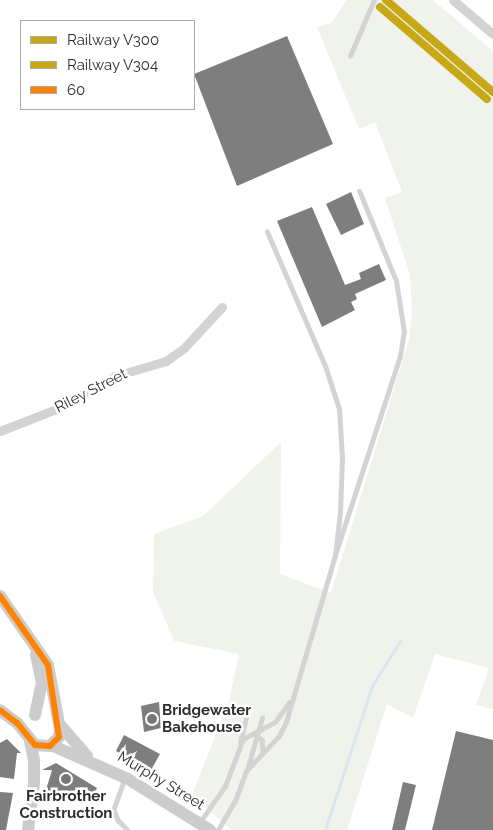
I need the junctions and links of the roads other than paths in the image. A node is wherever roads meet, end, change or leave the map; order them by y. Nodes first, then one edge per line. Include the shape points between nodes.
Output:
1 (374, 0) edge
2 (453, 0) edge
3 (493, 34) edge
4 (350, 56) dead end
5 (358, 191) dead end
6 (267, 232) dead end
7 (222, 307) dead end
8 (0, 431) edge
9 (335, 556) junction
10 (0, 596) edge
11 (31, 641) junction
12 (292, 698) junction
13 (0, 709) edge
14 (247, 714) dead end
15 (34, 715) junction
16 (262, 718) dead end
17 (59, 723) junction
18 (258, 730) junction
19 (257, 736) junction
20 (245, 737) junction
21 (28, 738) junction
22 (240, 743) junction
23 (50, 746) junction
24 (263, 751) junction
25 (95, 762) junction
26 (248, 768) junction
27 (126, 778) junction
28 (34, 783) junction
29 (204, 827) edge
30 (127, 829) edge
31 (28, 830) edge
32 (218, 830) edge

1 - 4 lane
2 - 3 street
5 - 9 lane via 396,281 404,332 400,356
6 - 9 lane via 325,366 339,409 342,458
7 - 8 street, Riley Street via 172,358 115,376 56,409
9 - 12 lane
10 - 11 street
11 - 15 street via 42,683
11 - 17 street via 50,671
12 - 18 lane via 276,722
12 - 24 lane via 282,731
13 - 15 street
13 - 21 street via 17,723
14 - 22 lane
15 - 17 street via 48,713
15 - 21 street via 27,725
16 - 18 lane
17 - 23 street via 59,737
17 - 25 street, Murphy Street via 73,743
18 - 19 lane
18 - 20 lane
19 - 20 lane
19 - 24 lane via 263,742
19 - 26 lane
20 - 22 lane
21 - 23 street via 39,747
21 - 28 street via 34,756
22 - 29 lane via 225,786
23 - 25 street, Murphy Street
23 - 28 street
24 - 26 lane
25 - 27 street, Murphy Street
26 - 32 lane via 235,801
27 - 29 street, Murphy Street
27 - 30 lane via 114,810
28 - 31 street

